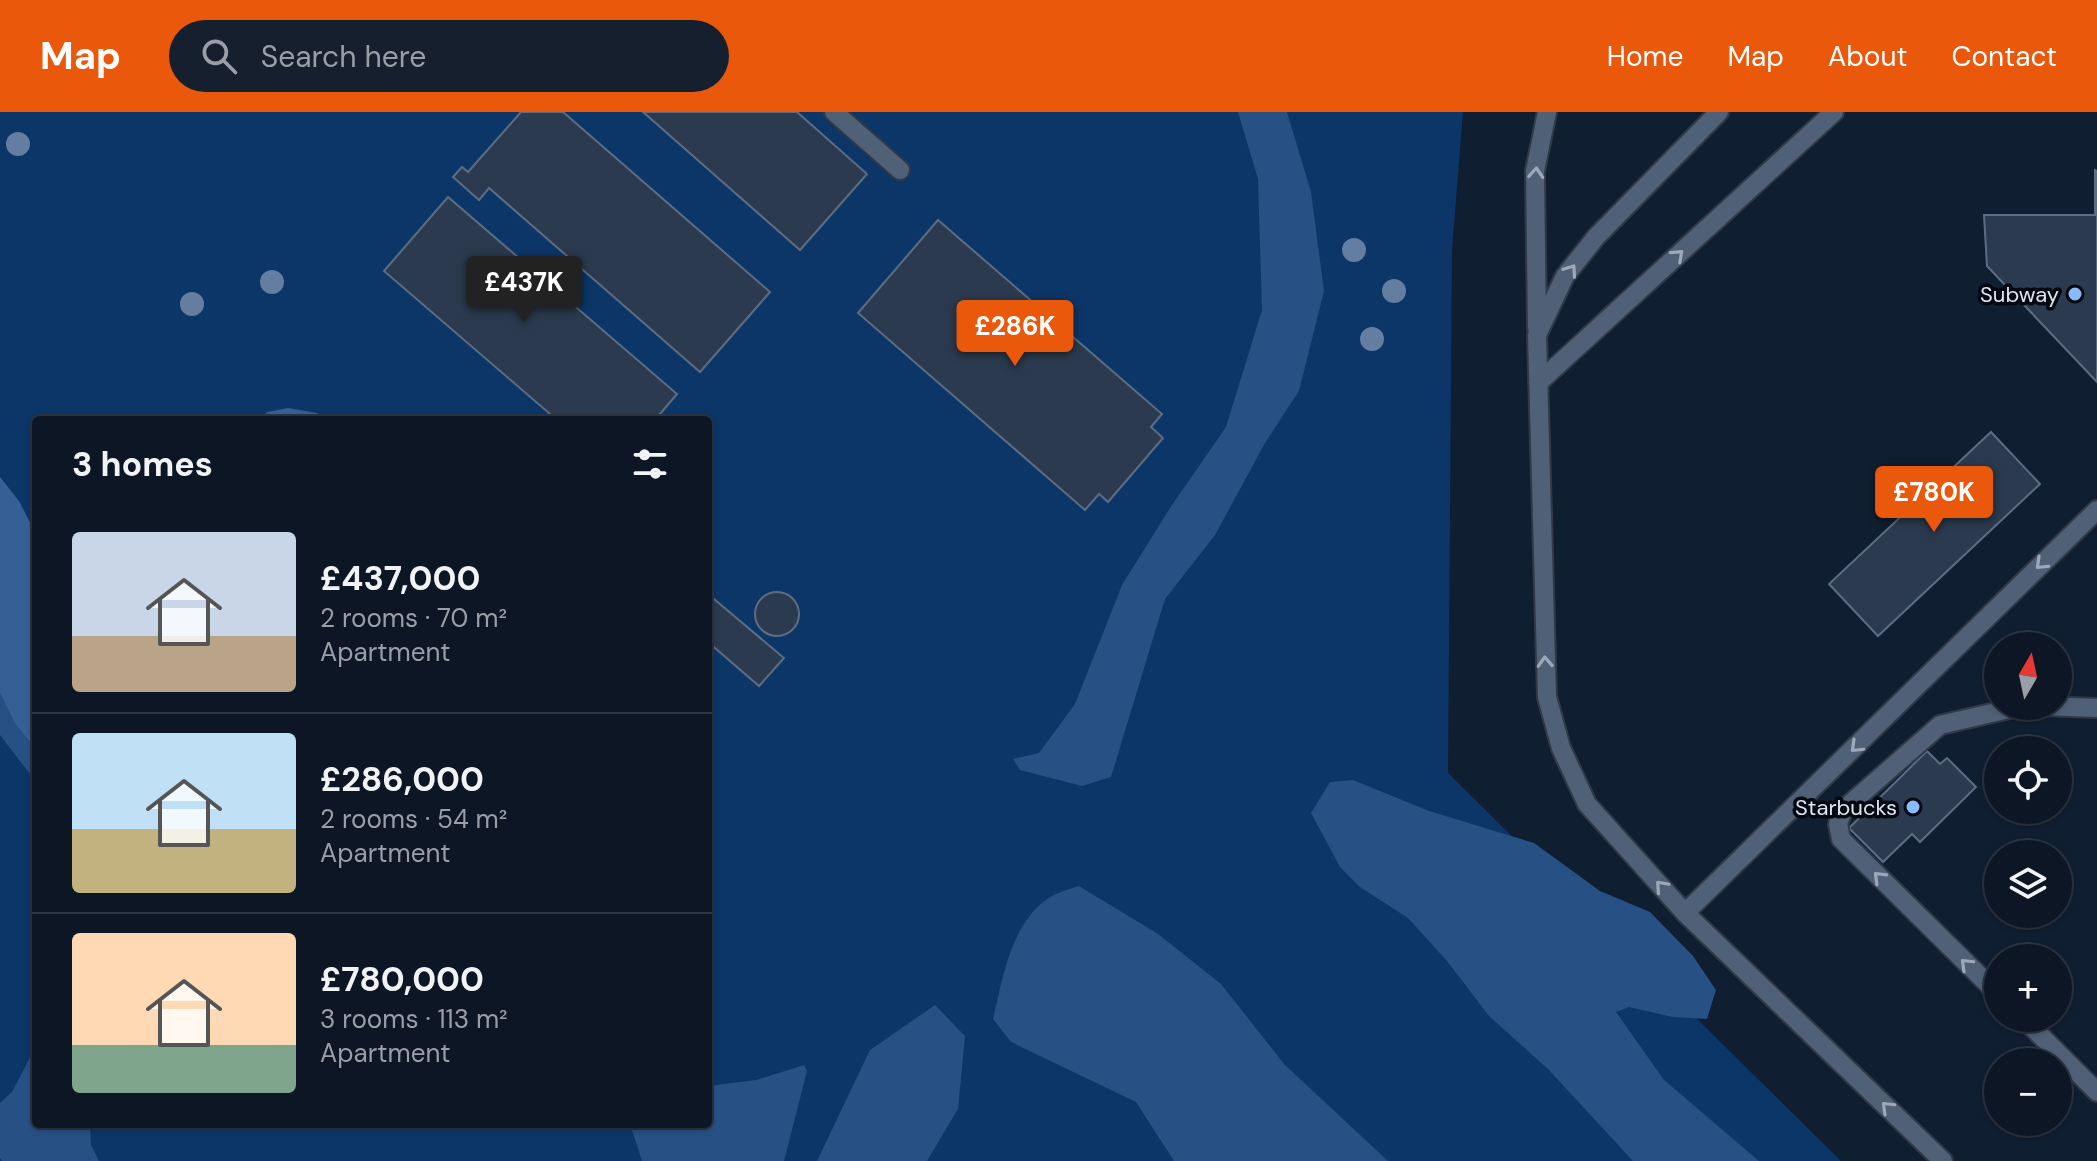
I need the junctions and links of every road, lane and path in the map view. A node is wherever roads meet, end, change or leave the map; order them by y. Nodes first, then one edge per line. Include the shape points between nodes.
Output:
1 (834, 112) edge
2 (1547, 112) edge
3 (1719, 112) edge
4 (1834, 112) edge
5 (900, 170) dead end
6 (1537, 335) junction
7 (1538, 383) junction
8 (2097, 510) edge
9 (2072, 707) edge
10 (2097, 708) edge
11 (1984, 715) edge
12 (1685, 913) junction
13 (1984, 980) edge
14 (2037, 1032) edge
15 (2097, 1092) edge
16 (1943, 1161) edge

1 - 5 lane
6 -> 2 lane via 1535,171
6 -> 3 lane via 1565,276 1596,237
7 -> 4 lane
6 - 7 lane
12 -> 7 lane via 1587,804 1561,748 1547,697
8 -> 12 lane
9 - 10 lane
13 -> 11 lane via 1841,839 1838,824 1843,810 1940,725
16 -> 12 lane
14 - 15 lane

